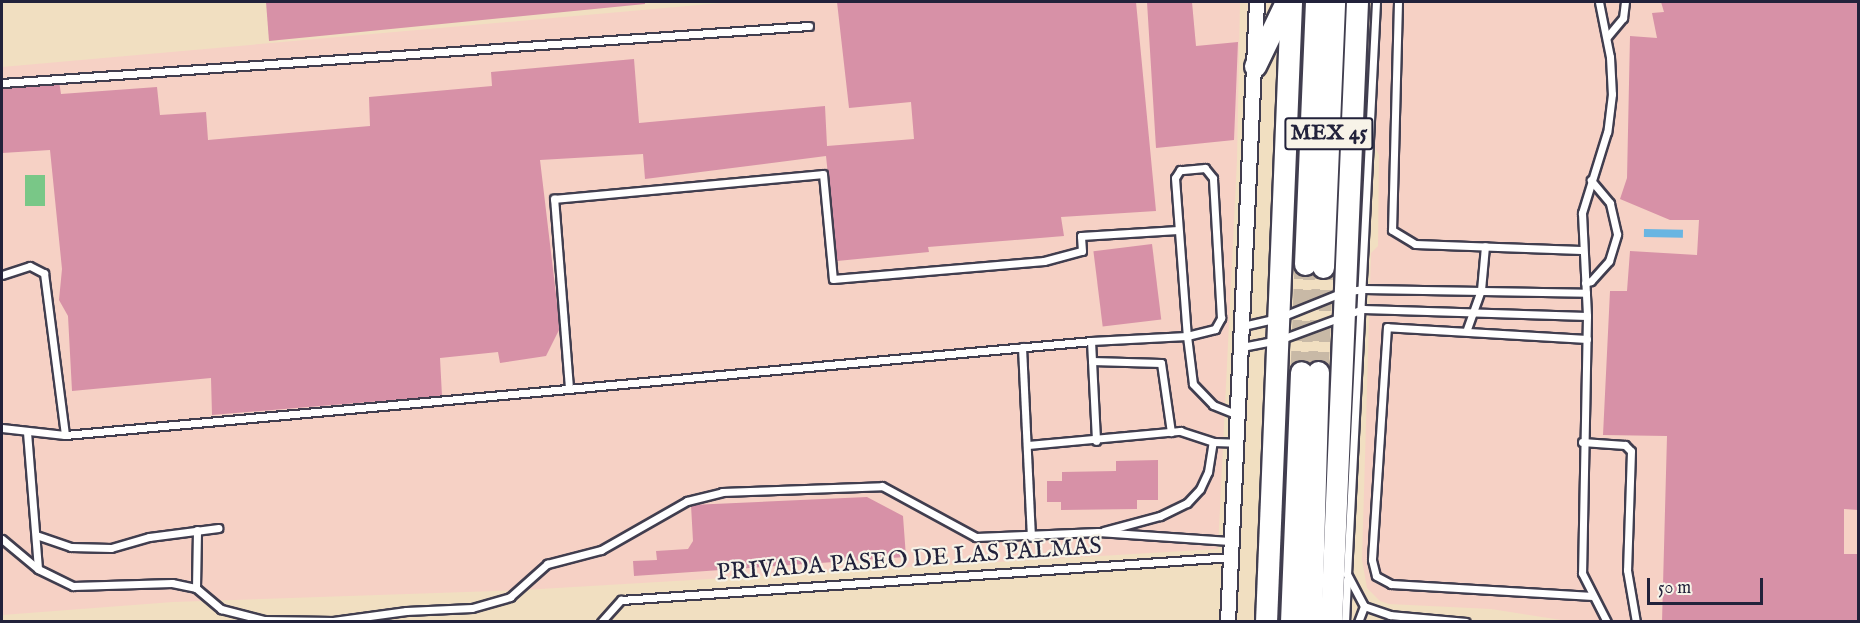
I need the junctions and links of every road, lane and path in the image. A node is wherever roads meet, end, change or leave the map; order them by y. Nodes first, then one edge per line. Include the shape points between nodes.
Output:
1 (1257, 2) edge
2 (1289, 2) edge
3 (1316, 2) edge
4 (1334, 2) edge
5 (1398, 2) edge
6 (1599, 2) edge
7 (1625, 2) edge
8 (1367, 6) edge
9 (809, 26) dead end
10 (1607, 37) junction
11 (1256, 66) junction
12 (2, 83) edge
13 (1591, 180) junction
14 (1178, 230) junction
15 (1485, 246) junction
16 (1581, 250) junction
17 (2, 275) edge
18 (1585, 283) junction
19 (1353, 290) junction
20 (1481, 290) junction
21 (1586, 293) junction
22 (1363, 309) junction
23 (1473, 312) junction
24 (1341, 314) junction
25 (1587, 316) junction
26 (1281, 317) junction
27 (1244, 326) junction
28 (1467, 329) junction
29 (1186, 336) junction
30 (1279, 339) junction
31 (1587, 339) junction
32 (1090, 340) junction
33 (1022, 347) junction
34 (1242, 347) junction
35 (1092, 361) junction
36 (569, 388) junction
37 (1238, 416) junction
38 (2, 428) edge
39 (27, 432) junction
40 (1171, 432) junction
41 (65, 435) junction
42 (1096, 441) junction
43 (1213, 442) junction
44 (1582, 442) junction
45 (1237, 443) junction
46 (1028, 445) junction
47 (218, 528) dead end
48 (197, 530) junction
49 (1098, 532) junction
50 (36, 535) junction
51 (1031, 537) junction
52 (2, 540) edge
53 (1232, 542) junction
54 (1231, 557) junction
55 (38, 569) junction
56 (1347, 574) junction
57 (196, 588) junction
58 (1593, 596) junction
59 (1364, 606) junction
60 (601, 621) edge
61 (1228, 621) edge
62 (1266, 621) edge
63 (1291, 621) edge
64 (1311, 621) edge
65 (1331, 621) edge
66 (1345, 621) edge
67 (1358, 621) edge
68 (1466, 621) edge
69 (1607, 621) edge
70 (1636, 621) edge

1 - 11 street
2 - 11 main road
2 - 26 main road
3 - 4 main road, MEX 45 via 1314,266
5 - 15 lane via 1392,230 1404,241 1415,244
6 - 10 lane
7 - 10 lane via 1623,18
8 - 19 main road
9 - 12 lane
10 - 13 lane via 1612,69 1611,114
11 - 27 street
13 - 16 lane via 1581,213
13 - 18 lane via 1610,203 1617,234 1609,261
14 - 29 lane
14 - 29 lane via 1176,173 1205,168 1213,178 1221,318 1215,329
14 - 36 lane via 1081,236 1082,251 1044,261 833,279 823,174 554,199
15 - 16 lane
15 - 20 lane
16 - 18 lane
17 - 41 lane via 30,266 44,273
18 - 21 lane
19 - 20 lane
19 - 22 lane
19 - 24 main road
19 - 26 lane
20 - 21 lane
20 - 23 lane
21 - 25 lane
22 - 23 lane
22 - 24 lane
22 - 56 lane
23 - 25 lane
23 - 28 lane
24 - 30 lane
24 - 65 main road
25 - 31 lane
26 - 27 lane
26 - 30 main road
27 - 34 street
28 - 31 lane
28 - 58 lane via 1387,327 1373,569 1376,576 1391,584
29 - 32 lane
29 - 37 lane via 1193,384 1213,405
30 - 34 lane
30 - 62 main road
31 - 44 lane
32 - 33 lane
32 - 35 lane
33 - 36 lane
33 - 46 lane
34 - 37 street
35 - 40 lane via 1161,363
35 - 42 lane
36 - 41 lane
37 - 45 street
38 - 39 lane
39 - 41 lane
39 - 50 lane
40 - 42 lane
40 - 43 lane
42 - 46 lane
43 - 45 lane
43 - 49 lane via 1208,472 1187,503 1160,516
44 - 58 lane via 1582,573
44 - 70 lane via 1625,445 1631,451 1627,570
45 - 53 street
46 - 51 lane
47 - 48 lane
48 - 50 lane via 111,548 71,547
48 - 57 lane
49 - 51 lane
49 - 53 lane
50 - 55 lane
51 - 57 lane via 976,537 882,486 722,492 687,501 601,550 547,564 510,597 472,608 406,611 333,621 264,620 221,609
52 - 55 lane
53 - 54 street
54 - 60 lane, PRIVADA PASEO DE LAS PALMAS via 621,600 611,606
54 - 61 street
55 - 57 lane via 73,586 172,583
56 - 59 lane
56 - 66 lane
58 - 69 lane
59 - 67 lane
59 - 68 lane via 1390,615
63 - 64 main road via 1309,372

